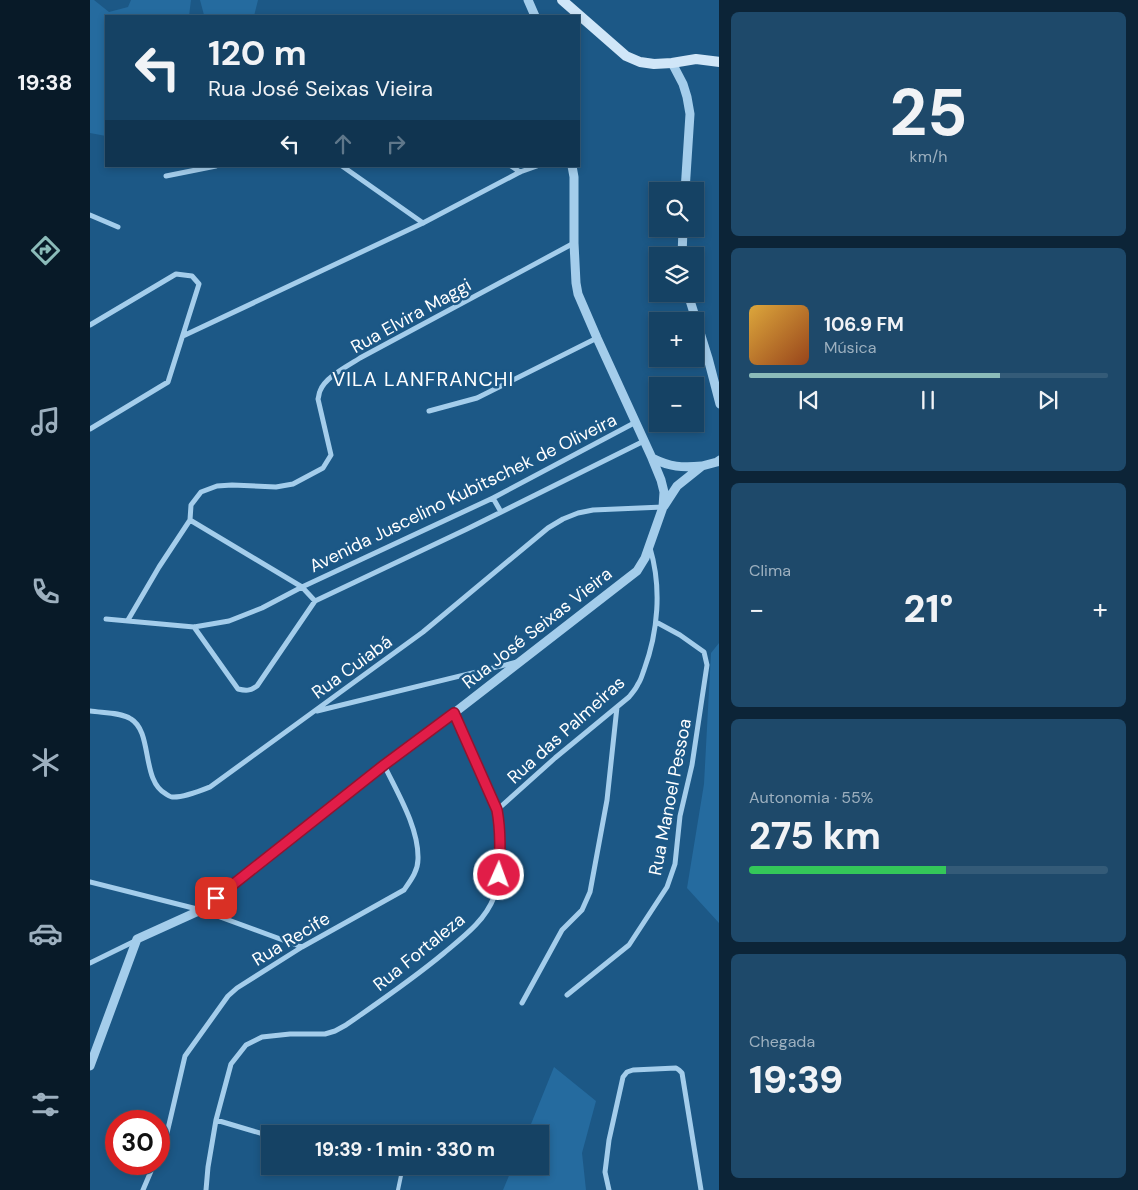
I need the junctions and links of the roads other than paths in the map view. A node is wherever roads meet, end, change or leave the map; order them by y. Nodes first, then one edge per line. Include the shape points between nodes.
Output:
1 (528, 0) edge
2 (562, 0) edge
3 (535, 15) edge
4 (579, 15) edge
5 (580, 16) edge
6 (719, 62) edge
7 (672, 63) junction
8 (211, 167) edge
9 (343, 167) edge
10 (512, 167) edge
11 (534, 167) edge
12 (572, 167) edge
13 (520, 172) junction
14 (166, 176) dead end
15 (686, 182) edge
16 (90, 215) edge
17 (423, 223) junction
18 (118, 227) dead end
19 (574, 243) junction
20 (690, 302) edge
21 (90, 325) edge
22 (183, 336) junction
23 (597, 338) junction
24 (719, 404) edge
25 (429, 411) dead end
26 (636, 422) junction
27 (90, 429) edge
28 (644, 441) junction
29 (652, 458) junction
30 (719, 460) edge
31 (702, 466) junction
32 (493, 498) junction
33 (663, 506) junction
34 (501, 512) junction
35 (190, 520) junction
36 (649, 547) junction
37 (302, 587) junction
38 (315, 601) junction
39 (106, 618) dead end
40 (128, 620) junction
41 (656, 622) junction
42 (194, 627) junction
43 (520, 661) junction
44 (617, 707) junction
45 (90, 711) edge
46 (314, 712) junction
47 (454, 713) junction
48 (384, 765) junction
49 (497, 810) junction
50 (90, 882) edge
51 (201, 910) junction
52 (137, 939) junction
53 (302, 947) junction
54 (90, 963) edge
55 (567, 995) dead end
56 (522, 1003) dead end
57 (90, 1066) edge
58 (170, 1120) edge
59 (216, 1120) junction
60 (261, 1133) edge
61 (149, 1175) edge
62 (401, 1175) edge
63 (143, 1190) edge
64 (206, 1190) edge
65 (398, 1190) edge
66 (609, 1190) edge
67 (702, 1190) edge

1 - 3 street
2 - 4 main road
5 - 7 main road via 626,56 640,62
6 - 7 main road via 696,59
7 - 15 street via 683,84 690,114
8 - 14 street
9 - 17 street
10 - 13 street
11 - 13 street
12 - 19 street
13 - 17 street
16 - 18 street
17 - 22 street
19 - 23 street via 578,294
19 - 35 street, Rua Elvira Maggi via 360,358 326,382 318,399 331,455 323,468 293,484 216,486 201,492 192,505
20 - 24 street
21 - 22 street via 176,274 192,276 199,284
22 - 27 street via 168,382
23 - 25 street via 477,398
23 - 26 street
26 - 28 street
26 - 32 street, Avenida Juscelino Kubitschek de Oliveira
28 - 29 street
28 - 34 street, Avenida Juscelino Kubitschek de Oliveira
29 - 31 street via 686,468
29 - 33 street via 664,492
30 - 31 street
31 - 33 street via 677,486
32 - 34 street
32 - 37 street, Avenida Juscelino Kubitschek de Oliveira
33 - 36 street, Rua José Seixas Vieira
33 - 46 street, Rua Cuiabá via 593,510 578,513 556,524 423,632
34 - 38 street, Avenida Juscelino Kubitschek de Oliveira
35 - 37 street, Avenida Juscelino Kubitschek de Oliveira
35 - 40 street, Rua Elvira Maggi
36 - 41 street, Rua das Palmeiras via 657,581
36 - 43 street, Rua José Seixas Vieira via 637,570
37 - 38 street, Avenida Juscelino Kubitschek de Oliveira
37 - 42 street via 229,622
38 - 42 street, Avenida Juscelino Kubitschek de Oliveira via 257,686 251,690 238,689
39 - 40 street
40 - 42 street
41 - 44 street, Rua das Palmeiras via 654,639 638,684
41 - 55 street, Rua Manoel Pessoa via 704,652 707,665 692,765 680,816 675,864 667,887 628,945
43 - 46 street
43 - 47 street, Rua José Seixas Vieira
44 - 49 street, Rua das Palmeiras
44 - 56 street via 608,800 590,892 582,910 562,930
45 - 46 street, Rua Cuiabá via 133,720 141,730 152,778 160,791 172,797 210,788
47 - 48 street, Rua José Seixas Vieira
47 - 49 street, Rua Fortaleza
48 - 51 street, Rua José Seixas Vieira
48 - 53 street, Rua Recife via 399,794 417,843 418,860 414,876 404,890
49 - 59 street, Rua Fortaleza via 501,840 499,875 494,897 478,922 419,974 335,1031 262,1037 246,1045 231,1064
50 - 51 street
51 - 52 street, Rua José Seixas Vieira
51 - 53 street
52 - 54 street, Rua José Seixas Vieira
52 - 57 street
53 - 58 street, Rua Recife via 228,996 185,1056
59 - 60 street
59 - 64 street, Rua Fortaleza
61 - 63 street
62 - 65 lane
66 - 67 street via 605,1172 623,1077 633,1070 676,1068 682,1073

